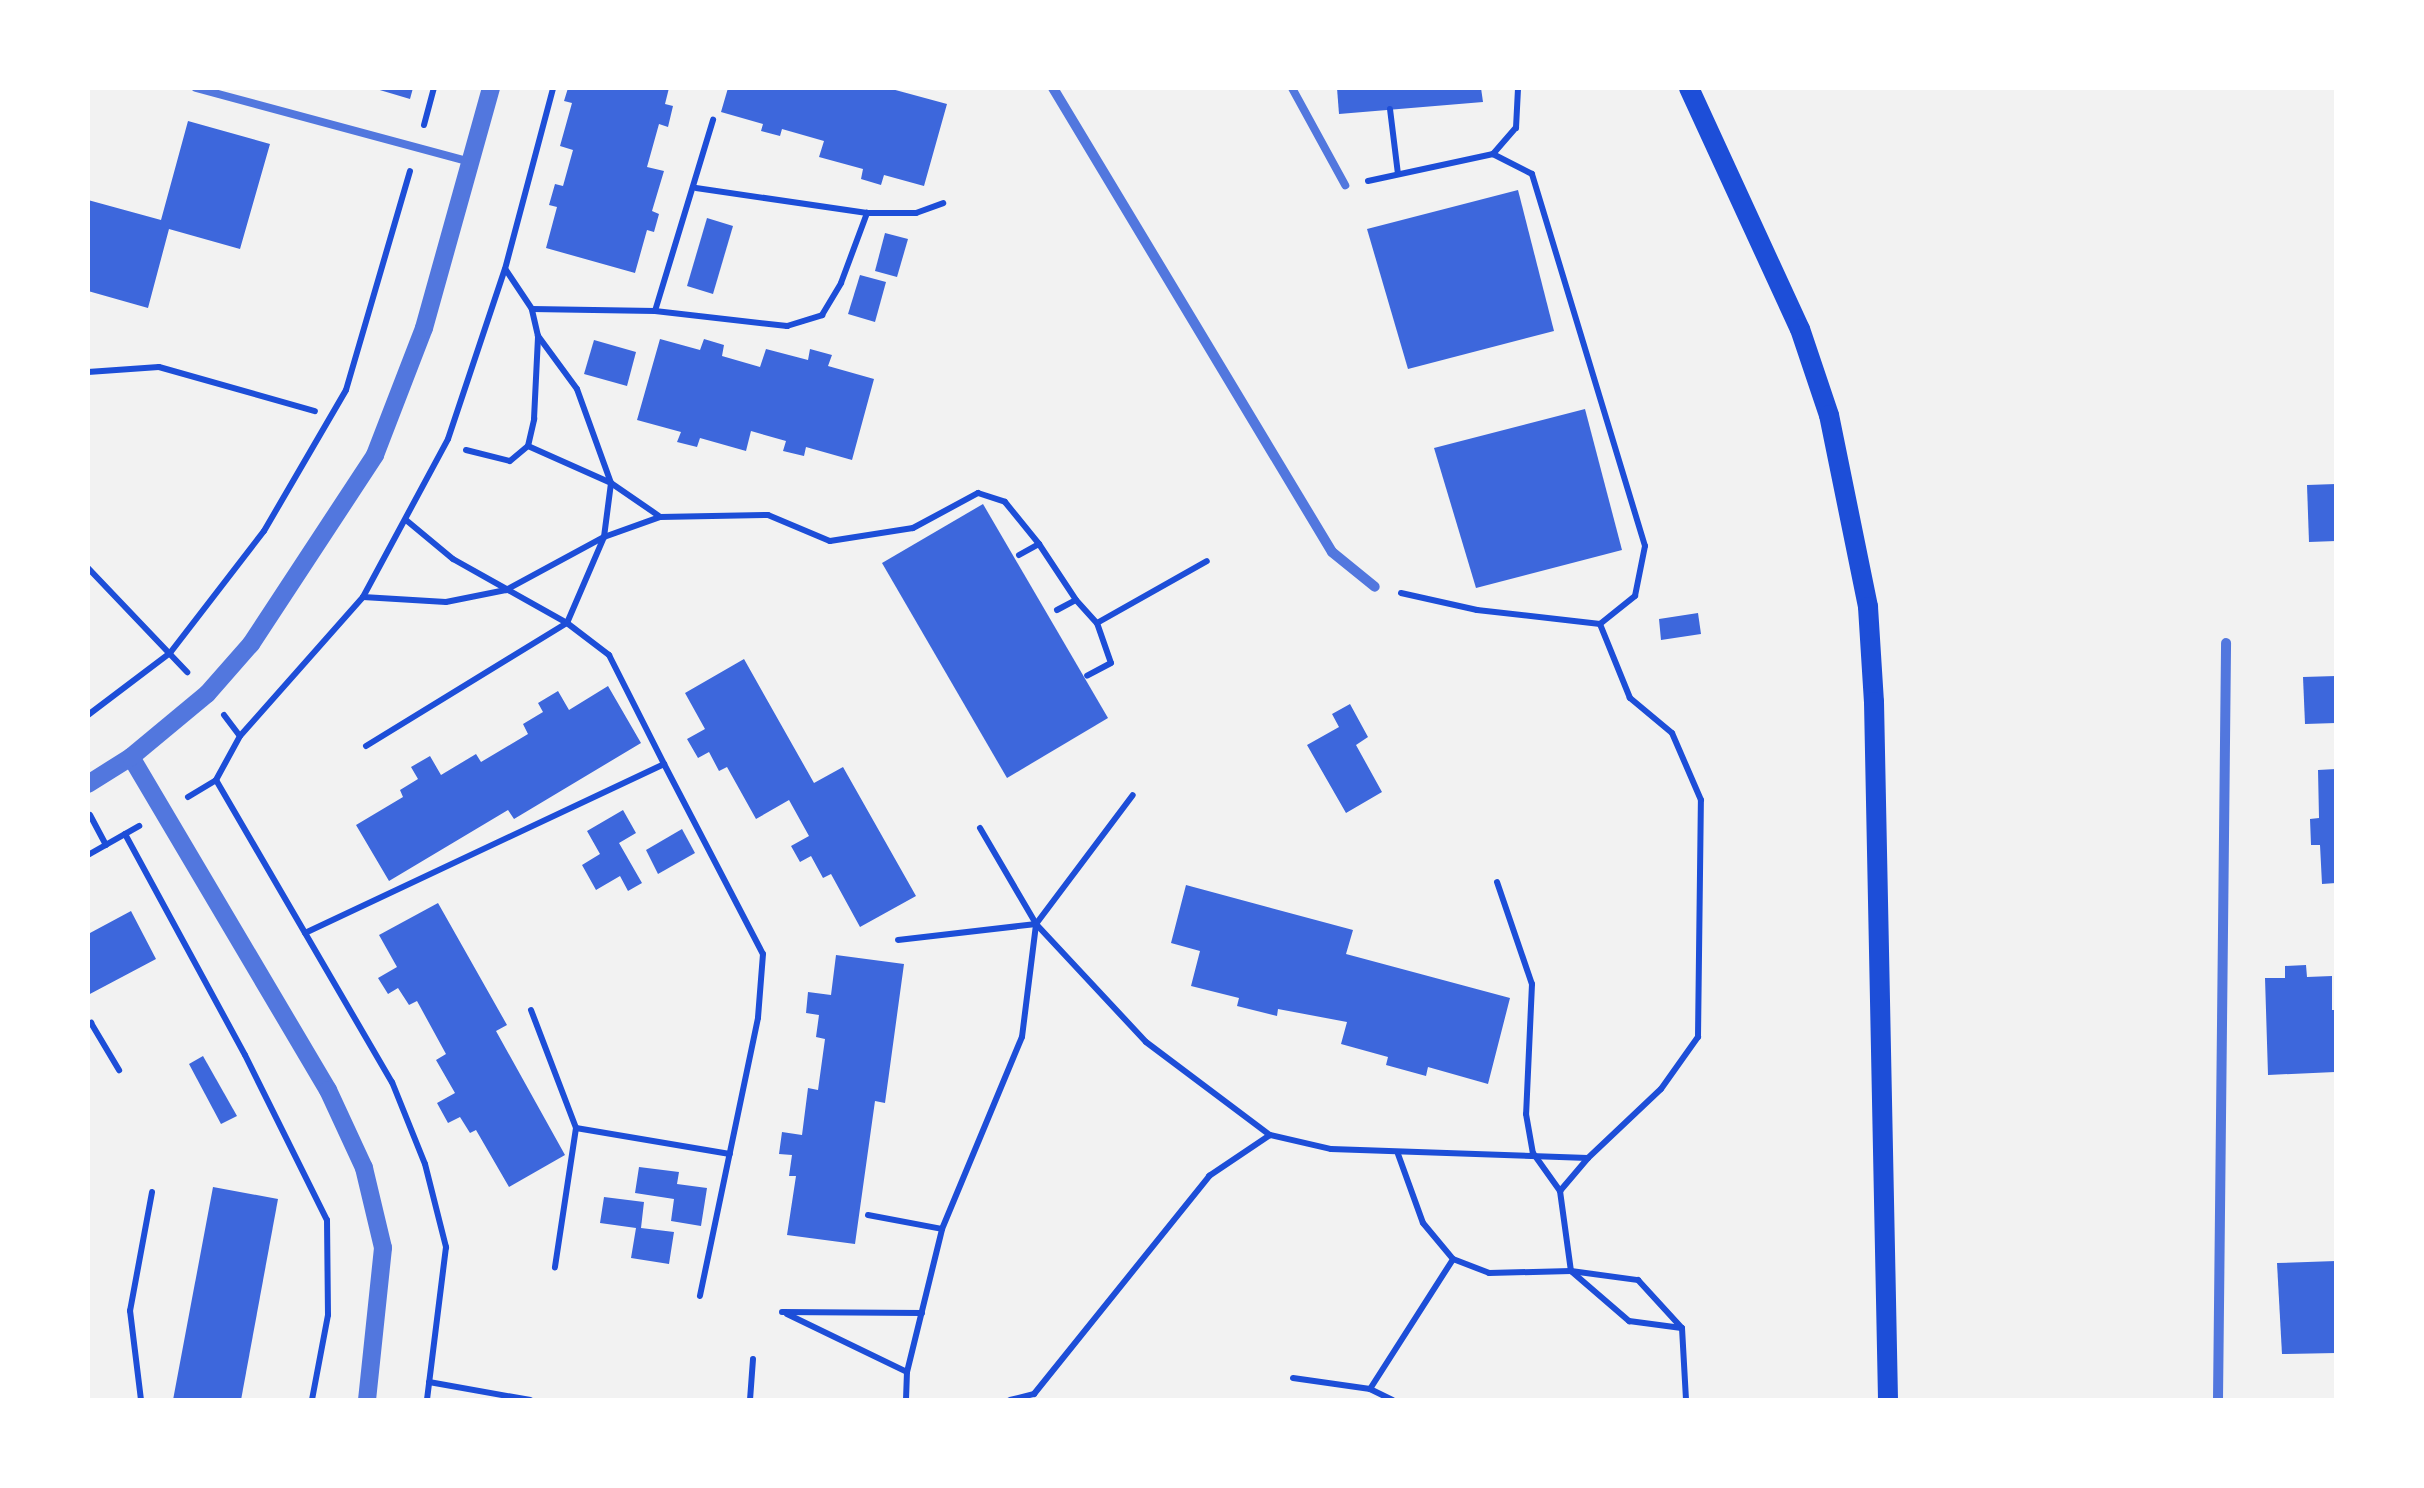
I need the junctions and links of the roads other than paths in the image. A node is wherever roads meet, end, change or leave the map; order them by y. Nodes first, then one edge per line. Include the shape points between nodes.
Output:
1 (196, 88) edge
2 (491, 88) edge
3 (1053, 88) edge
4 (1292, 88) edge
5 (1689, 88) edge
6 (470, 162) junction
7 (1345, 185) road end
8 (1375, 587) road end
9 (2226, 644) dead end
10 (131, 757) junction
11 (88, 784) edge
12 (367, 1400) edge
13 (1888, 1400) edge
14 (2218, 1400) edge

1 - 6 lane
2 - 6 street
3 - 8 street via 1332,552
4 - 7 lane
5 - 13 main road via 1800,328 1833,433 1868,608
6 - 10 street via 424,328 374,455 251,644 207,694
9 - 14 street
10 - 11 street
10 - 12 street via 328,1090 364,1168 383,1248

